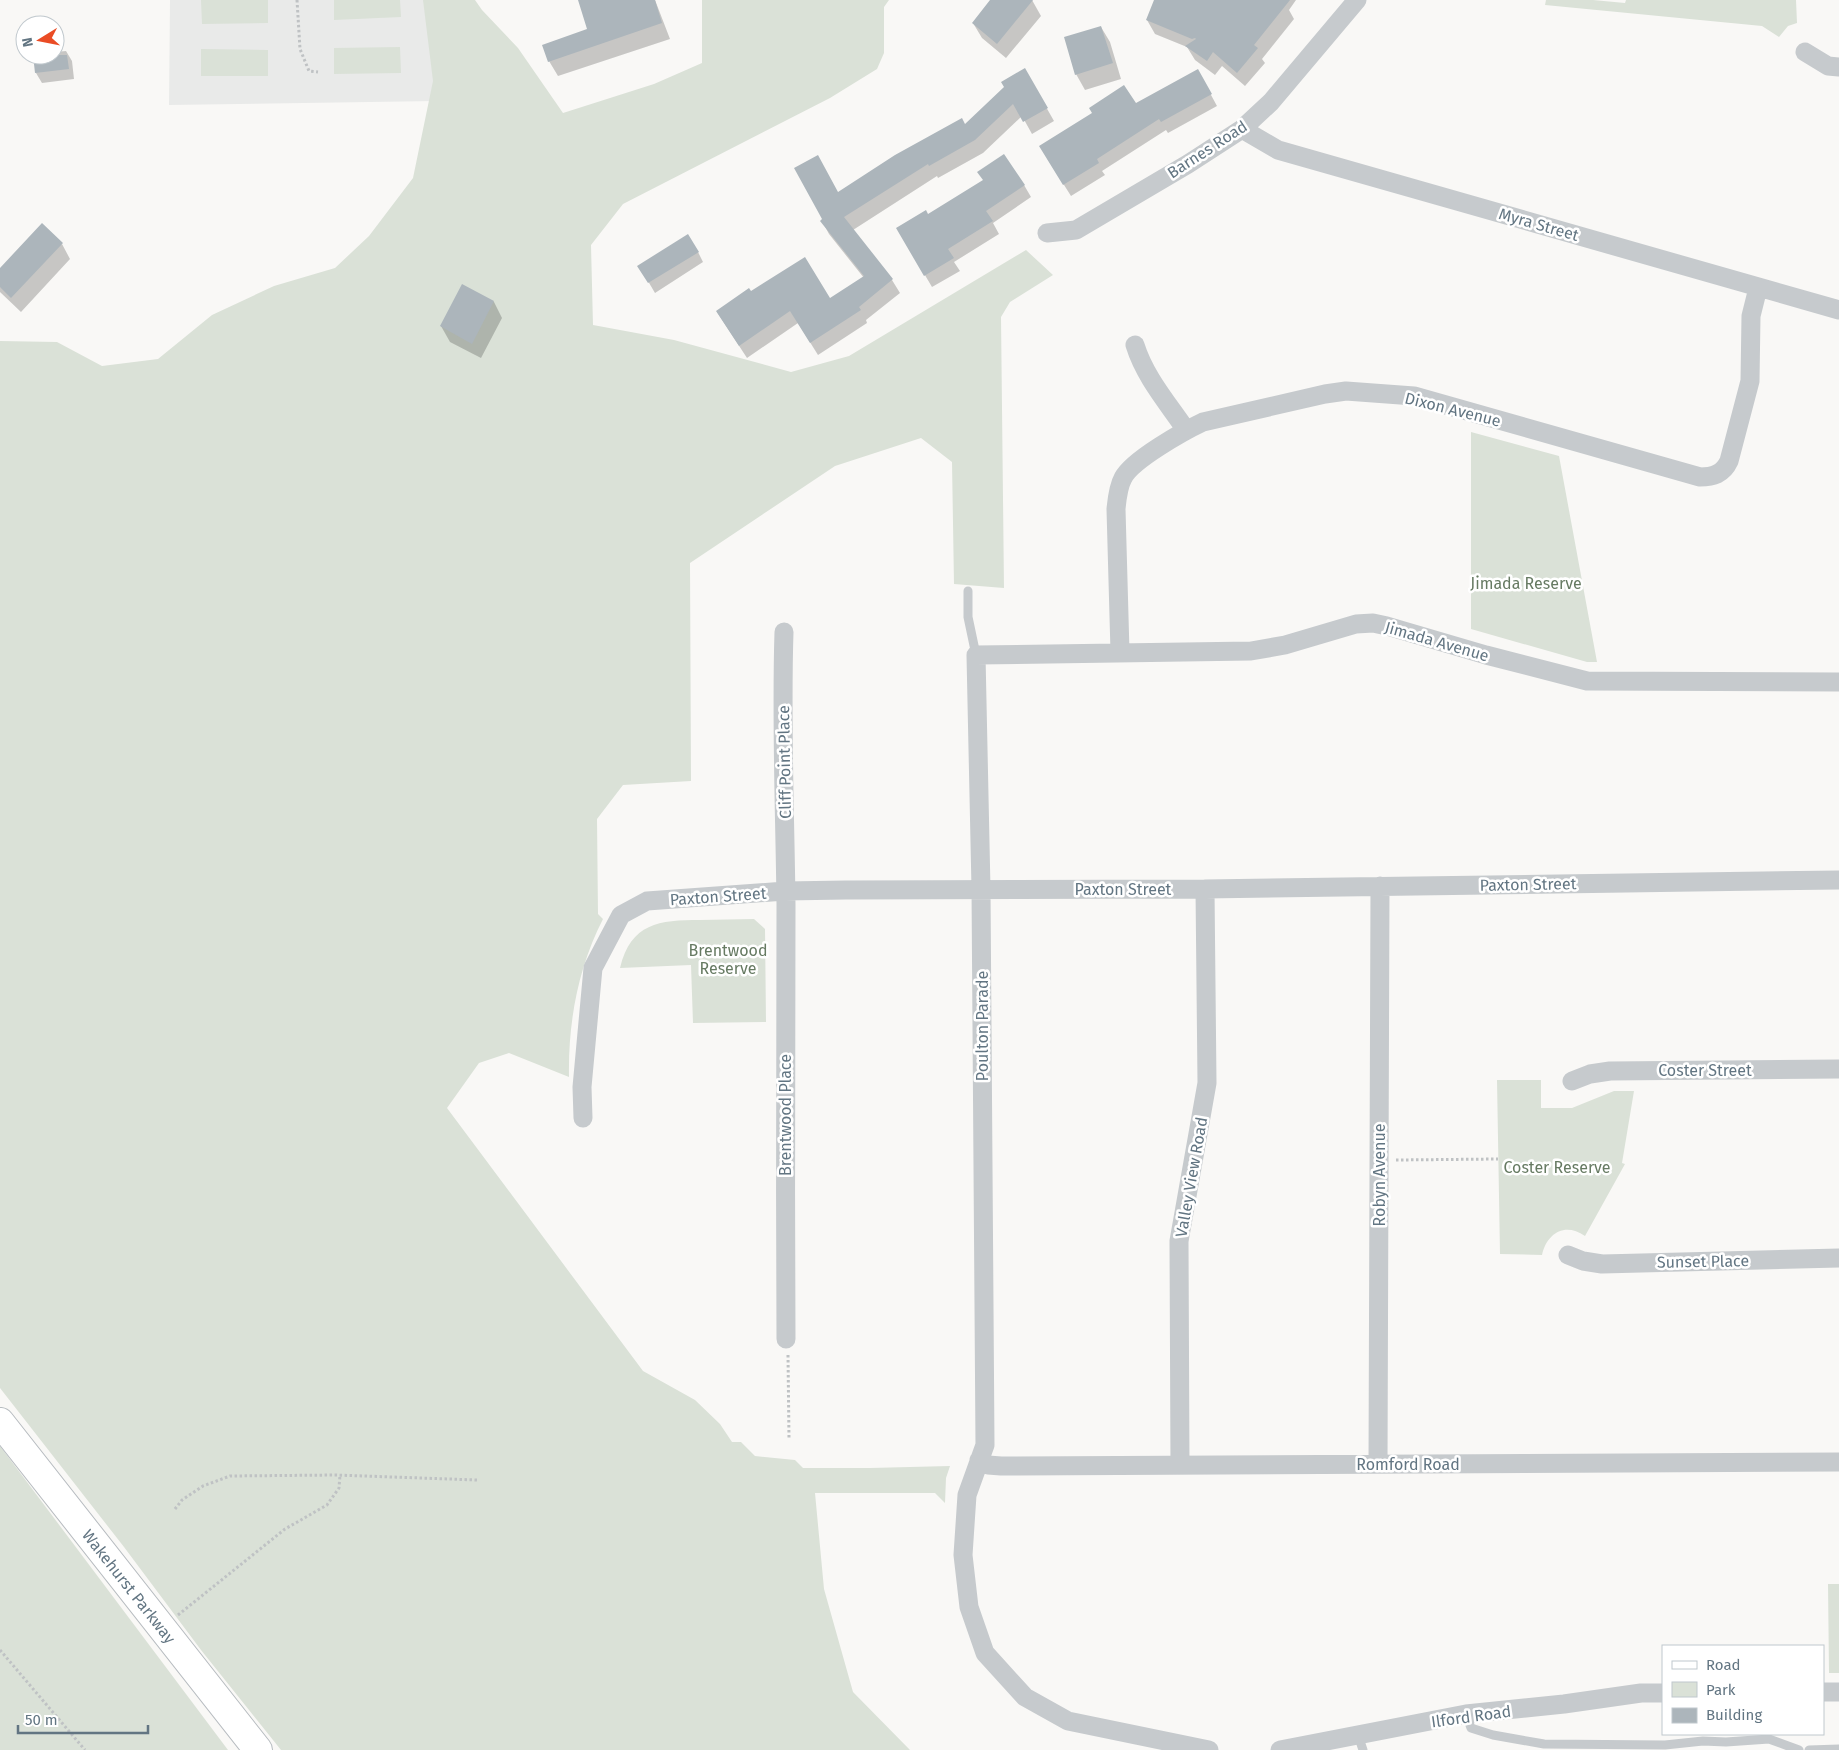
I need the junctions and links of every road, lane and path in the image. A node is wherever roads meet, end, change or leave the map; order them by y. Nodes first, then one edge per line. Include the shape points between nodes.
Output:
1 (297, 0) edge
2 (1357, 0) edge
3 (1805, 52) dead end
4 (1839, 67) edge
5 (318, 72) dead end
6 (1242, 129) junction
7 (1047, 233) dead end
8 (1758, 288) junction
9 (1839, 310) edge
10 (1135, 345) dead end
11 (1186, 430) junction
12 (968, 591) dead end
13 (784, 632) dead end
14 (1120, 652) junction
15 (976, 655) junction
16 (1839, 682) edge
17 (1839, 880) edge
18 (1380, 886) junction
19 (981, 889) junction
20 (1205, 889) junction
21 (786, 891) junction
22 (1839, 1069) edge
23 (1572, 1081) dead end
24 (583, 1118) dead end
25 (1498, 1159) dead end
26 (1379, 1160) junction
27 (1568, 1255) dead end
28 (1839, 1258) edge
29 (786, 1340) joint
30 (0, 1422) edge
31 (789, 1439) dead end
32 (978, 1460) junction
33 (1839, 1462) edge
34 (1378, 1464) junction
35 (1180, 1465) junction
36 (340, 1475) junction
37 (477, 1480) dead end
38 (175, 1509) dead end
39 (162, 1628) junction
40 (0, 1650) edge
41 (1824, 1692) edge
42 (1839, 1692) edge
43 (1662, 1693) edge
44 (1466, 1714) junction
45 (1360, 1743) edge
46 (85, 1750) edge
47 (258, 1750) edge
48 (1209, 1750) edge
49 (1280, 1750) edge
50 (1799, 1750) edge
51 (1809, 1750) edge
52 (1839, 1750) edge

1 - 5 path via 300,49 309,71
2 - 6 street, Barnes Road via 1271,102
3 - 4 street via 1828,66
6 - 7 street, Barnes Road via 1076,230
6 - 8 street, Myra Street via 1278,150
8 - 9 street, Myra Street
8 - 11 street, Dixon Avenue via 1751,316 1750,381 1729,461 1726,468 1711,477 1700,478 1414,396 1346,391 1325,394 1203,422
10 - 11 street via 1148,377
11 - 14 street, Dixon Avenue via 1130,469 1122,479 1116,509
12 - 15 lane, Poulton Parade via 968,617
13 - 21 street, Cliff Point Place
14 - 15 street, Jimada Avenue
14 - 16 street, Jimada Avenue via 1251,651 1285,645 1356,624 1373,623 1587,681
15 - 19 street, Poulton Parade
17 - 18 street, Paxton Street
18 - 20 street, Paxton Street
18 - 26 street, Robyn Avenue
19 - 20 street, Paxton Street
19 - 21 street, Paxton Street
19 - 32 street, Poulton Parade via 985,1445
20 - 35 street, Valley View Road via 1207,1083 1179,1241
21 - 24 street, Paxton Street via 646,901 621,915 593,968 582,1087
21 - 29 street, Brentwood Place
22 - 23 street, Coster Street via 1610,1071
25 - 26 path
26 - 34 street, Robyn Avenue
27 - 28 street, Sunset Place via 1602,1264
29 - 31 path
30 - 39 main road, Wakehurst Parkway
32 - 35 street, Romford Road via 1001,1466
32 - 48 street via 967,1494 963,1555 970,1607 985,1653 1025,1697 1068,1721
33 - 34 street, Romford Road
34 - 35 street, Romford Road
36 - 37 path
36 - 38 path via 230,1476 203,1486 182,1500
36 - 39 path via 340,1488 327,1505 285,1529
39 - 47 main road, Wakehurst Parkway
40 - 46 path
41 - 42 street
43 - 44 street, Ilford Road
44 - 45 street, Ilford Road
44 - 50 lane via 1471,1728 1544,1744 1665,1745 1769,1738
45 - 49 street, Ilford Road
51 - 52 lane

